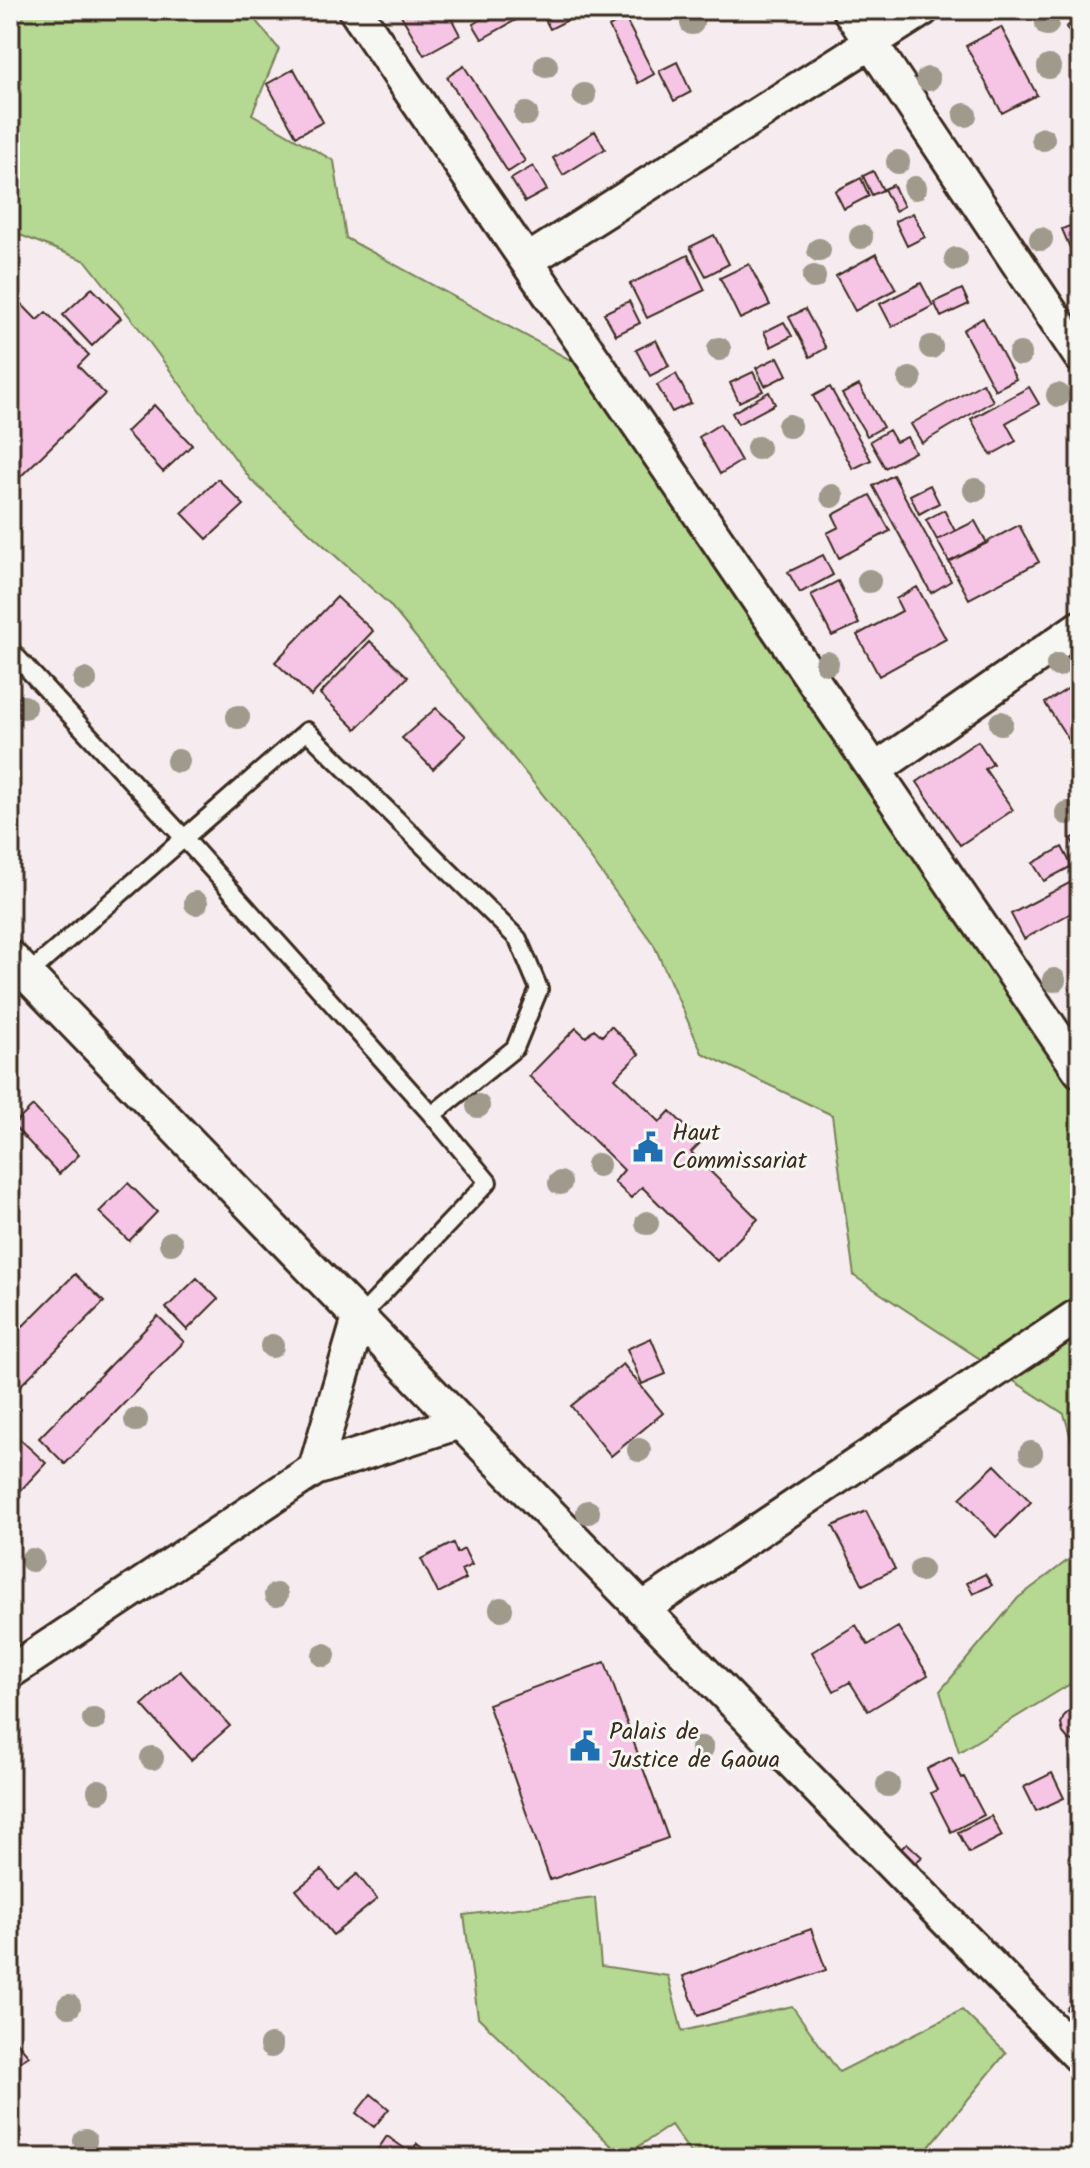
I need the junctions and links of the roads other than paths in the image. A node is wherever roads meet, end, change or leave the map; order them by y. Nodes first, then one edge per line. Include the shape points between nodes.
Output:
1 (355, 10) edge
2 (849, 10) edge
3 (922, 10) edge
4 (872, 44) junction
5 (527, 261) junction
6 (1080, 356) edge
7 (1080, 627) edge
8 (10, 650) edge
9 (875, 770) junction
10 (184, 838) junction
11 (18, 966) edge
12 (1080, 1071) edge
13 (432, 1115) junction
14 (1080, 1314) edge
15 (359, 1318) junction
16 (460, 1422) junction
17 (315, 1469) junction
18 (642, 1609) junction
19 (10, 1672) edge
20 (1080, 2057) edge

1 - 5 street
2 - 4 street
3 - 4 street
4 - 5 street
4 - 6 street
5 - 9 street
7 - 9 street
8 - 10 lane
9 - 12 street
10 - 11 lane
10 - 13 lane
10 - 13 lane via 307,731 518,939 539,989 515,1048
11 - 15 street
13 - 15 lane via 488,1182
14 - 18 street
15 - 16 street
15 - 17 street
16 - 17 street
16 - 18 street
17 - 19 street
18 - 20 street

